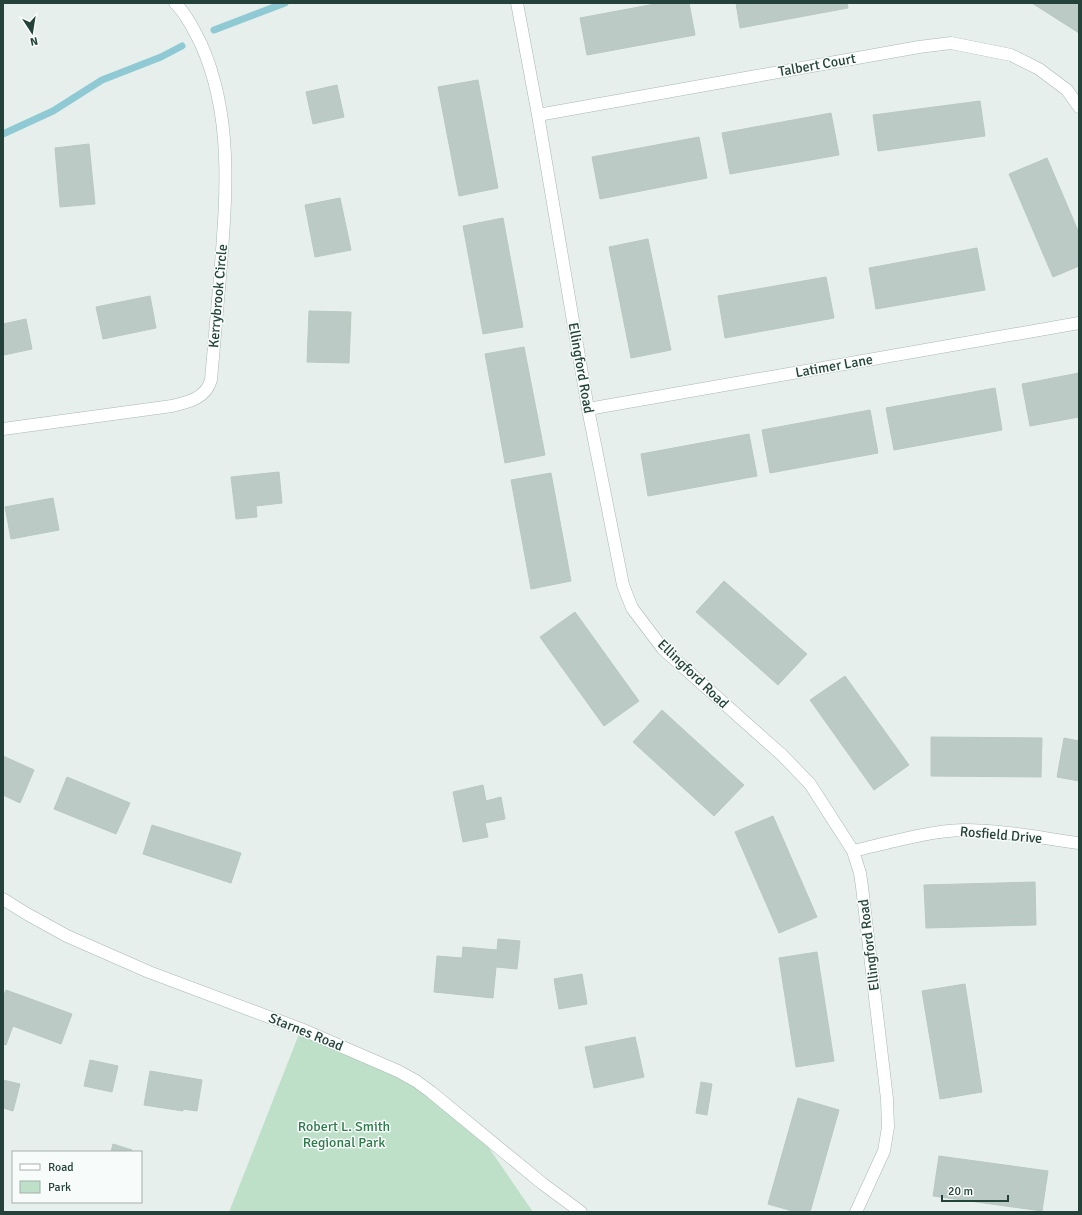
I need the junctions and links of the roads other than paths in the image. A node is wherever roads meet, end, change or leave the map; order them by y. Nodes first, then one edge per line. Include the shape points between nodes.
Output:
1 (175, 3) edge
2 (517, 3) edge
3 (1079, 107) edge
4 (538, 116) junction
5 (1079, 323) edge
6 (588, 410) junction
7 (3, 429) edge
8 (1079, 843) edge
9 (853, 852) junction
10 (3, 899) edge
11 (581, 1212) edge
12 (857, 1212) edge

1 - 7 street, Kerrybrook Circle via 194,30 207,58 214,81 224,141 226,205 209,386 197,398 172,406
2 - 4 street, Ellingford Road
3 - 4 street, Talbert Court via 1067,90 1039,68 1011,54 951,43
4 - 6 street, Ellingford Road
5 - 6 street, Latimer Lane
6 - 9 street, Ellingford Road via 623,585 632,608 663,648 782,755 810,784
8 - 9 street, Rosfield Drive via 962,830 933,833
9 - 12 street, Ellingford Road via 860,873 867,921 888,1113 884,1151
10 - 11 street, Starnes Road via 67,936 149,972 301,1029 404,1074 431,1092

